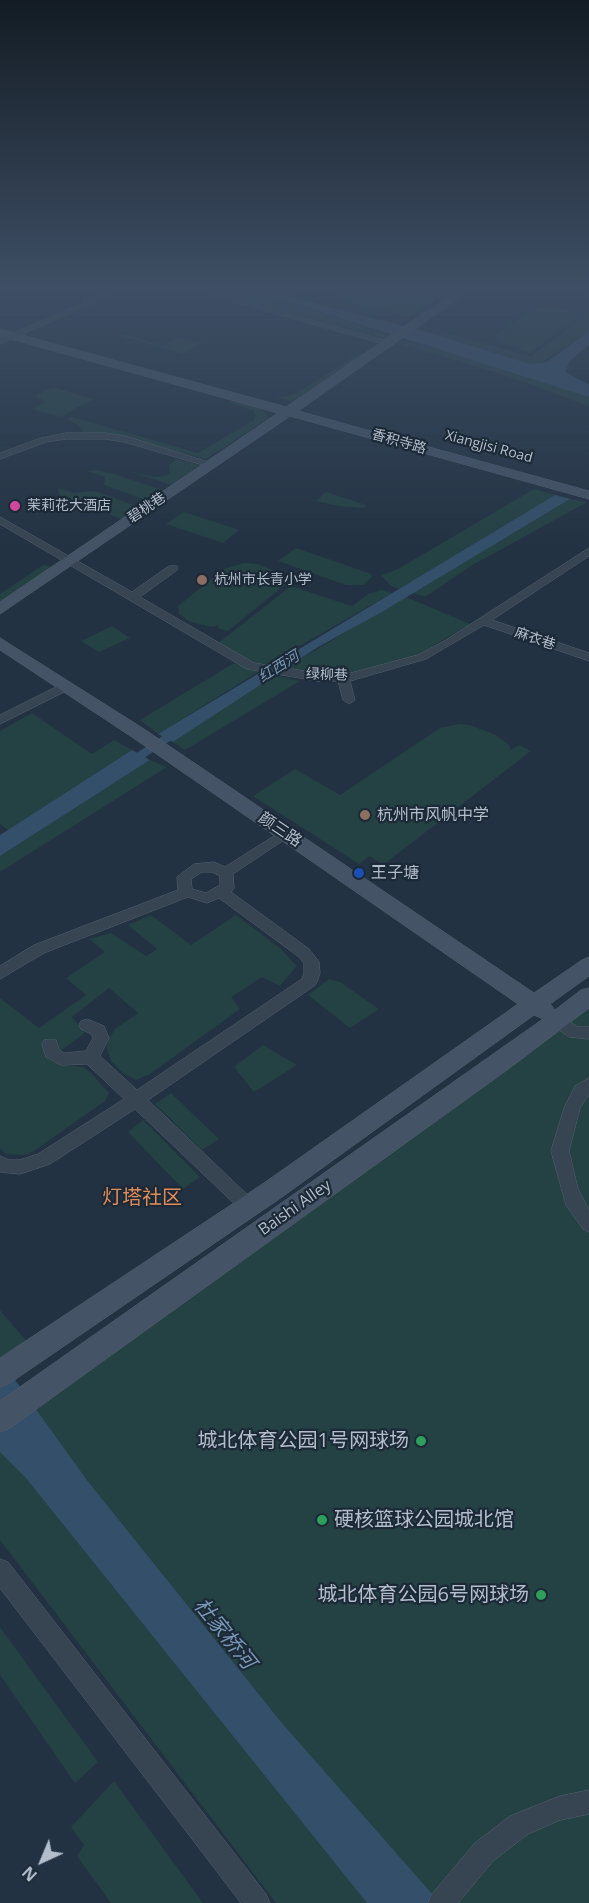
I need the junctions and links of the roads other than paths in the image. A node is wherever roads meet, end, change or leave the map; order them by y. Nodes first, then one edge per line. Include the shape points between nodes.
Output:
1 (170, 376) edge
2 (341, 376) edge
3 (290, 409) junction
4 (1, 454) edge
5 (210, 464) junction
6 (589, 490) edge
7 (589, 495) edge
8 (0, 520) edge
9 (589, 552) edge
10 (68, 561) junction
11 (173, 568) dead end
12 (131, 598) junction
13 (0, 609) edge
14 (482, 620) junction
15 (0, 643) edge
16 (589, 657) edge
17 (343, 676) junction
18 (66, 686) junction
19 (350, 700) dead end
20 (0, 720) edge
21 (285, 833) junction
22 (225, 873) junction
23 (187, 892) junction
24 (222, 893) junction
25 (589, 965) edge
26 (0, 973) edge
27 (589, 996) edge
28 (532, 1004) junction
29 (557, 1020) junction
30 (87, 1025) dead end
31 (589, 1033) edge
32 (50, 1044) dead end
33 (91, 1058) junction
34 (589, 1084) edge
35 (135, 1100) junction
36 (0, 1163) edge
37 (248, 1206) junction
38 (589, 1224) edge
39 (6, 1370) edge
40 (0, 1418) edge
41 (0, 1570) edge
42 (589, 1802) edge
43 (257, 1903) edge
44 (441, 1903) edge

1 - 3 main road, 香积寺路
2 - 3 main road, 碧桃巷
3 - 5 main road, 碧桃巷
3 - 6 main road, Xiangjisi Road
3 - 7 main road, 香积寺路
4 - 5 street via 66,436 105,436
5 - 10 main road, 碧桃巷
8 - 10 street, 绿柳巷
9 - 14 street, 绿柳巷
10 - 12 street, 绿柳巷
10 - 13 main road, 碧桃巷
11 - 12 street
12 - 17 street, 绿柳巷 via 258,668
14 - 16 street, 麻衣巷
14 - 17 street, 绿柳巷 via 422,657 378,671
15 - 18 main road, 颜三路
17 - 19 street
18 - 20 street
18 - 21 main road, 颜三路
21 - 22 street
21 - 28 main road, 颜三路
22 - 23 street via 214,867 192,869 182,882
22 - 24 street via 229,883
23 - 24 street via 207,898
23 - 26 street via 45,946
24 - 35 street via 304,953 311,962 309,982
25 - 28 main road, Baishi Alley
27 - 29 main road, Baishi Alley
28 - 29 main road, 颜三路
28 - 37 main road, Baishi Alley
29 - 31 street via 575,1034
29 - 40 main road, Baishi Alley
30 - 33 street via 98,1030 101,1038
32 - 33 street via 52,1053 61,1059
33 - 35 street
34 - 38 street via 572,1108 560,1151 568,1189
35 - 36 street via 44,1159 20,1167
35 - 37 street
37 - 39 main road, Baishi Alley
41 - 43 street
42 - 44 street via 560,1808 519,1825 483,1852

